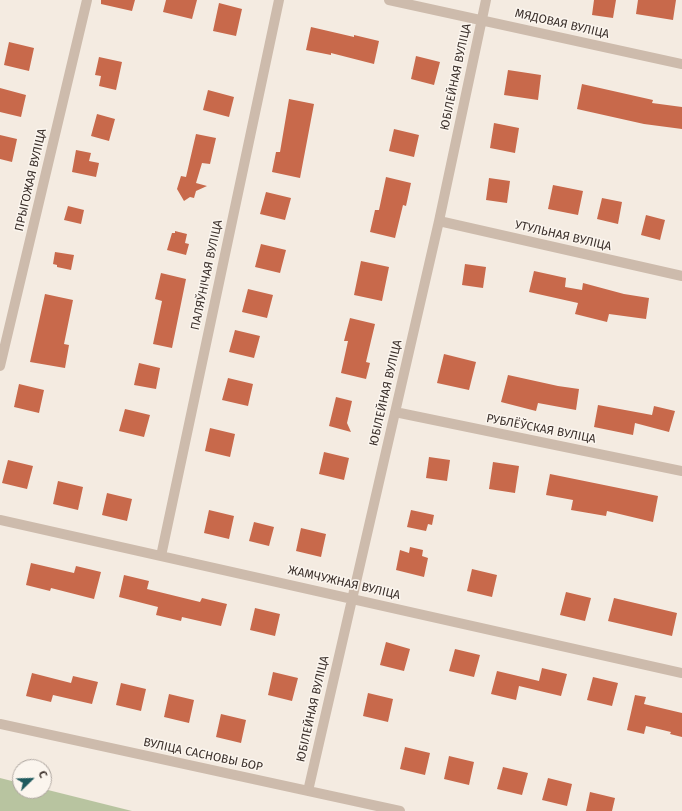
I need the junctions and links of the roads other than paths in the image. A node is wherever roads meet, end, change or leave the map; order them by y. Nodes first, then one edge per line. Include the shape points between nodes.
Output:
1 (87, 0) edge
2 (279, 0) edge
3 (389, 0) edge
4 (486, 0) edge
5 (482, 19) junction
6 (682, 64) edge
7 (439, 221) junction
8 (682, 276) edge
9 (0, 366) edge
10 (395, 412) junction
11 (682, 471) edge
12 (0, 520) edge
13 (161, 556) junction
14 (352, 598) junction
15 (682, 673) edge
16 (0, 724) edge
17 (308, 791) junction
18 (400, 811) edge

1 - 9 street, ПРЫГОЖАЯ ВУЛІЦА
2 - 13 street, ПАЛЯЎНІЧАЯ ВУЛІЦА
3 - 5 street, МЯДОВАЯ ВУЛІЦА
4 - 5 street, ЮБІЛЕЙНАЯ ВУЛІЦА
5 - 6 street, МЯДОВАЯ ВУЛІЦА
5 - 7 street, ЮБІЛЕЙНАЯ ВУЛІЦА
7 - 8 street, УТУЛЬНАЯ ВУЛІЦА
7 - 10 street, ЮБІЛЕЙНАЯ ВУЛІЦА
10 - 11 street, РУБЛЁЎСКАЯ ВУЛІЦА
10 - 14 street, ЮБІЛЕЙНАЯ ВУЛІЦА
12 - 13 street, ЖАМЧУЖНАЯ ВУЛІЦА
13 - 14 street, ЖАМЧУЖНАЯ ВУЛІЦА
14 - 15 street, ЖАМЧУЖНАЯ ВУЛІЦА
14 - 17 street, ЮБІЛЕЙНАЯ ВУЛІЦА
16 - 17 street, ВУЛІЦА САСНОВЫ БОР
17 - 18 street, ВУЛІЦА САСНОВЫ БОР

